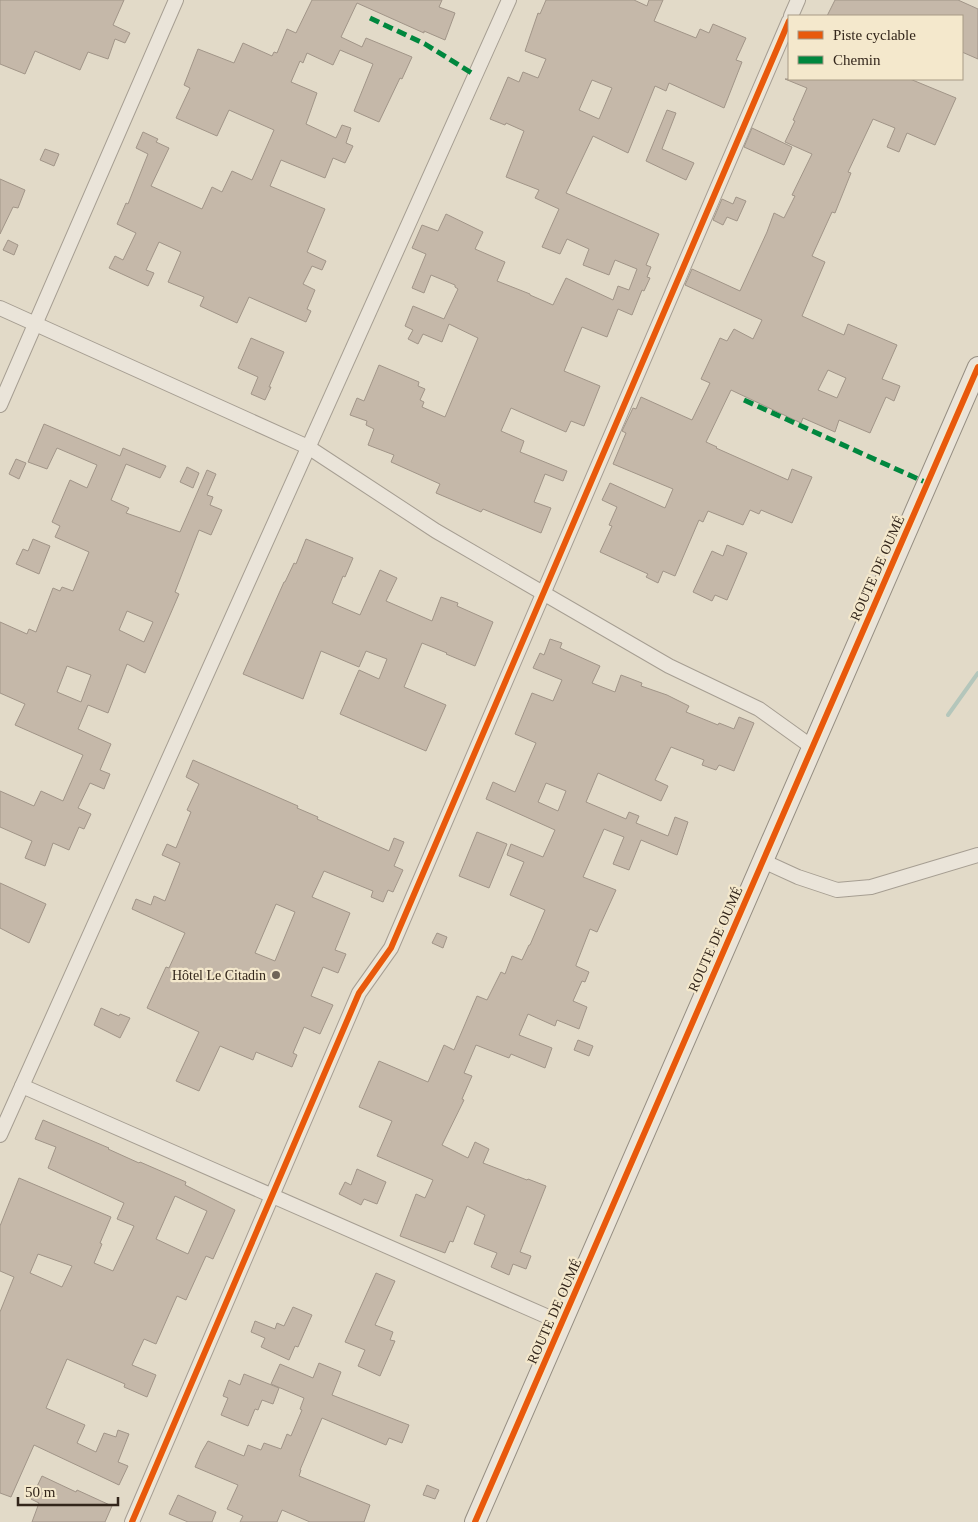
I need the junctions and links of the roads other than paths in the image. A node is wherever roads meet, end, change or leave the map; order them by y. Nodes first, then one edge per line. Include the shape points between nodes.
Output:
1 (176, 0) edge
2 (509, 0) edge
3 (798, 0) edge
4 (791, 15) edge
5 (788, 23) edge
6 (0, 308) edge
7 (36, 323) junction
8 (978, 367) edge
9 (0, 405) edge
10 (308, 447) junction
11 (543, 595) junction
12 (812, 747) junction
13 (978, 855) edge
14 (763, 860) junction
15 (22, 1086) junction
16 (0, 1136) edge
17 (272, 1196) junction
18 (562, 1323) junction
19 (132, 1522) edge
20 (475, 1522) edge

1 - 7 street
2 - 10 street
3 - 4 street
5 - 11 street
6 - 7 street
7 - 9 street
7 - 10 street
8 - 12 street, ROUTE DE OUMÉ
10 - 11 street via 436,531
10 - 15 street
11 - 12 street via 669,666 759,709
11 - 17 street via 391,948 359,993
12 - 14 street, ROUTE DE OUMÉ
13 - 14 street via 871,887 837,890 798,877
14 - 18 street, ROUTE DE OUMÉ
15 - 16 street
15 - 17 street
17 - 18 street
17 - 19 street
18 - 20 street, ROUTE DE OUMÉ

